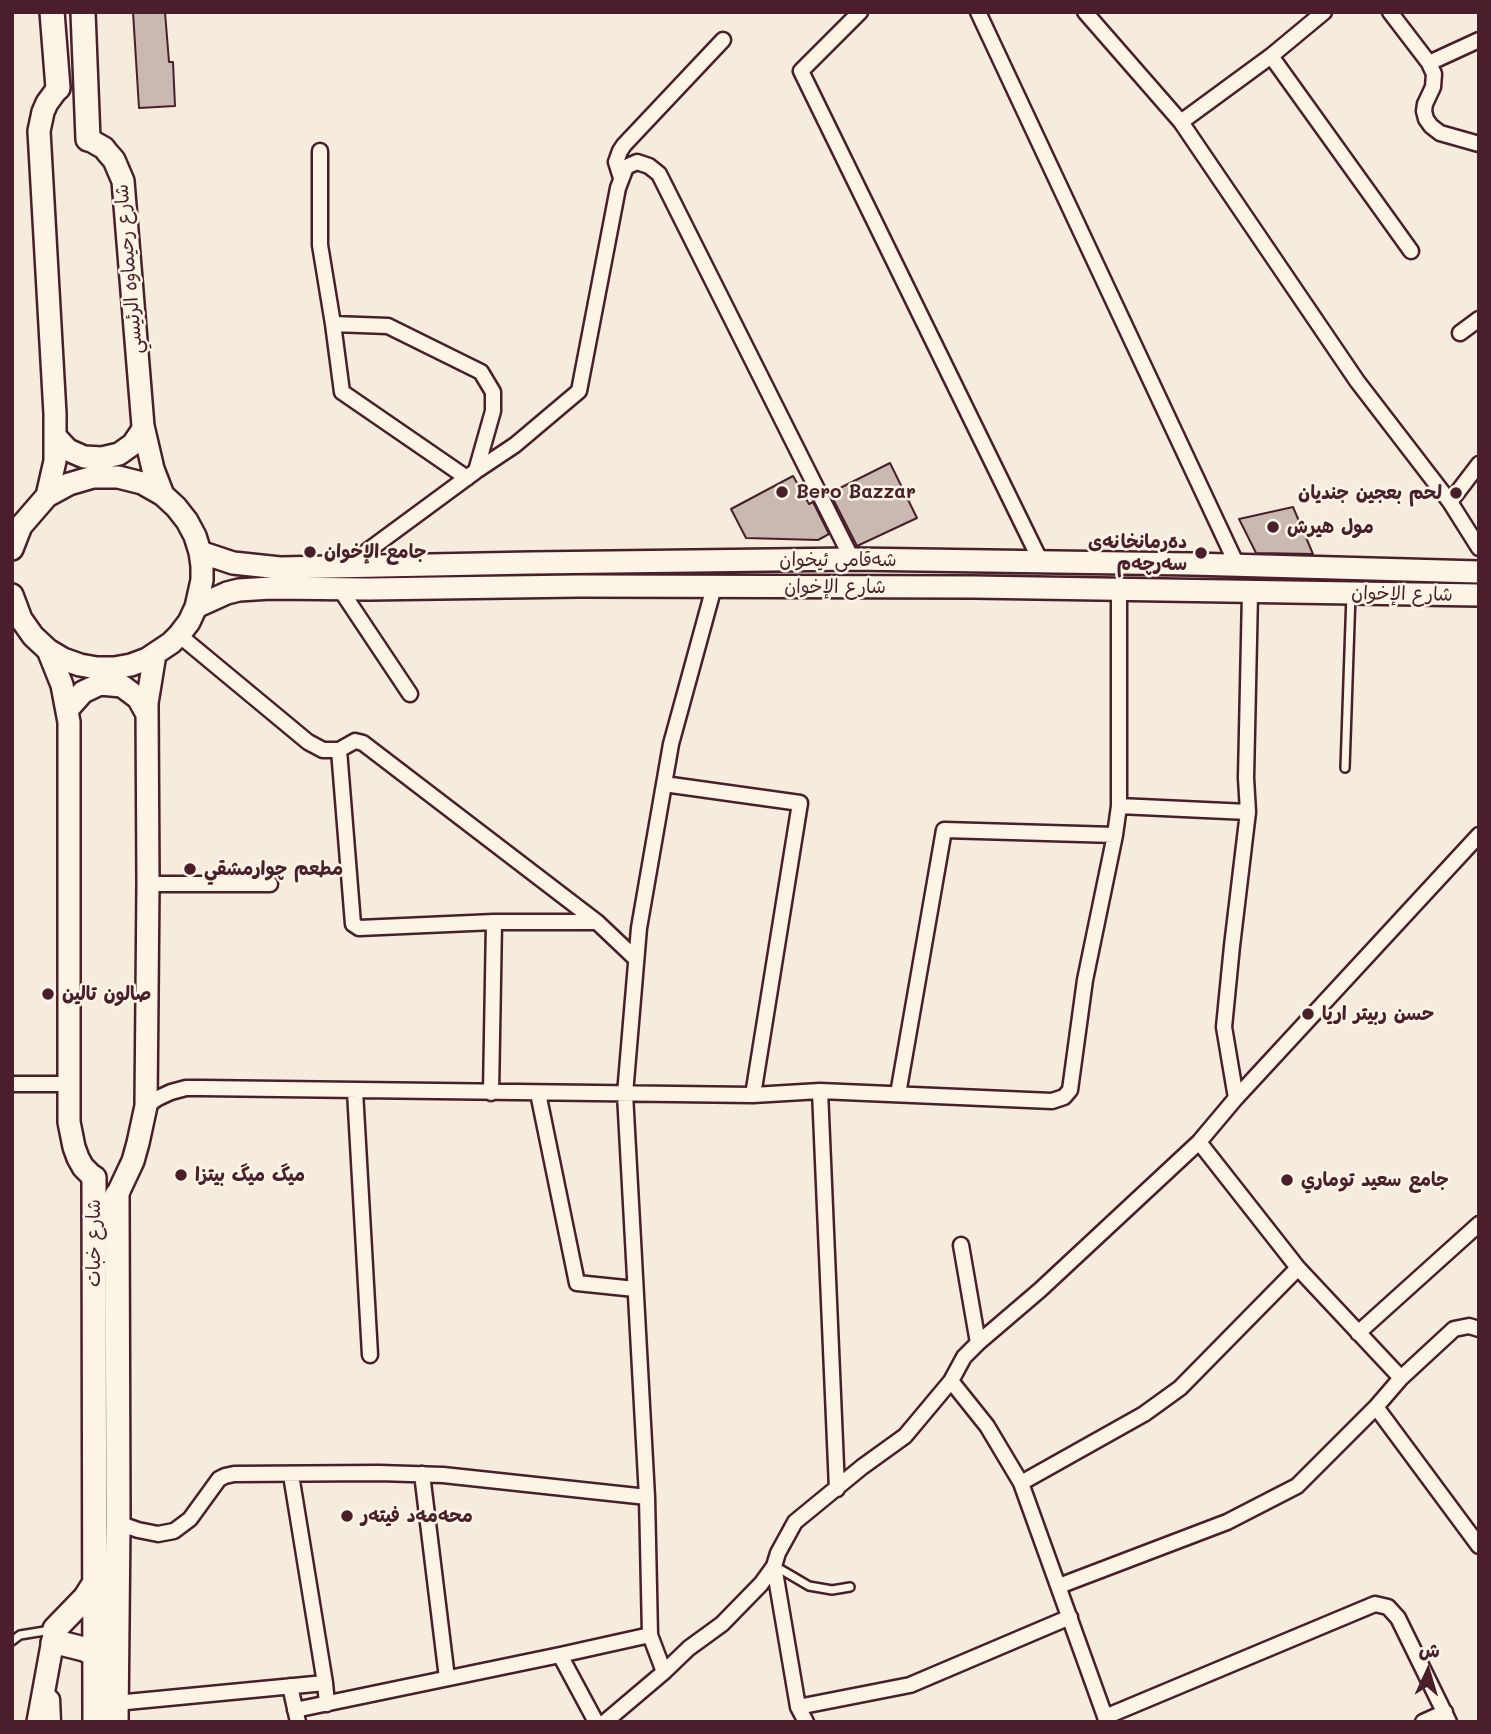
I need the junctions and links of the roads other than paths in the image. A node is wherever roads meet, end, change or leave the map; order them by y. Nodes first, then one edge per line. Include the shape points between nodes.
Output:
1 (52, 12) edge
2 (83, 12) edge
3 (860, 12) edge
4 (978, 12) edge
5 (1085, 12) edge
6 (1324, 12) edge
7 (1390, 12) edge
8 (723, 40) dead end
9 (1479, 40) edge
10 (1271, 55) junction
11 (1429, 63) junction
12 (58, 88) joint
13 (1181, 122) junction
14 (88, 139) joint
15 (1479, 144) edge
16 (320, 151) dead end
17 (621, 178) junction
18 (1410, 251) dead end
19 (1479, 319) edge
20 (332, 324) junction
21 (1460, 333) dead end
22 (144, 429) junction
23 (56, 437) junction
24 (1479, 464) edge
25 (472, 474) junction
26 (163, 495) junction
27 (47, 496) junction
28 (1450, 502) junction
29 (1479, 548) edge
30 (12, 549) edge
31 (200, 552) junction
32 (852, 559) junction
33 (973, 561) junction
34 (1041, 562) junction
35 (233, 563) junction
36 (1237, 565) junction
37 (346, 567) junction
38 (1479, 572) edge
39 (714, 587) junction
40 (973, 587) junction
41 (340, 589) junction
42 (239, 590) junction
43 (1119, 590) junction
44 (1250, 593) junction
45 (1351, 594) junction
46 (1479, 595) edge
47 (12, 596) edge
48 (196, 607) junction
49 (17, 622) edge
50 (179, 635) junction
51 (48, 650) junction
52 (155, 654) junction
53 (410, 694) dead end
54 (67, 709) junction
55 (147, 714) junction
56 (339, 750) junction
57 (1345, 768) dead end
58 (664, 784) junction
59 (1119, 806) junction
60 (1248, 812) junction
61 (1115, 835) junction
62 (1479, 835) edge
63 (148, 884) junction
64 (270, 884) dead end
65 (494, 922) junction
66 (597, 922) junction
67 (636, 959) junction
68 (12, 1084) edge
69 (69, 1084) junction
70 (355, 1091) junction
71 (820, 1091) junction
72 (491, 1093) junction
73 (538, 1093) junction
74 (625, 1094) junction
75 (898, 1094) junction
76 (753, 1095) junction
77 (1236, 1098) junction
78 (146, 1107) junction
79 (1199, 1142) junction
80 (94, 1178) joint
81 (117, 1195) joint
82 (1479, 1224) edge
83 (961, 1245) dead end
84 (1298, 1268) junction
85 (635, 1289) junction
86 (1479, 1329) edge
87 (1358, 1333) junction
88 (978, 1343) junction
89 (370, 1355) dead end
90 (1401, 1378) junction
91 (951, 1381) junction
92 (1376, 1407) junction
93 (422, 1474) junction
94 (290, 1475) junction
95 (1021, 1483) junction
96 (837, 1489) junction
97 (647, 1497) junction
98 (118, 1523) junction
99 (1479, 1546) edge
100 (774, 1566) junction
101 (94, 1584) junction
102 (1059, 1586) junction
103 (850, 1587) dead end
104 (1070, 1617) junction
105 (650, 1635) junction
106 (54, 1636) junction
107 (12, 1641) edge
108 (94, 1654) junction
109 (560, 1655) junction
110 (664, 1672) junction
111 (447, 1678) junction
112 (325, 1682) junction
113 (290, 1686) junction
114 (43, 1690) junction
115 (327, 1704) junction
116 (798, 1707) junction
117 (116, 1712) edge
118 (297, 1716) edge
119 (1447, 1717) edge
120 (1106, 1719) edge
121 (38, 1722) edge
122 (53, 1722) edge
123 (95, 1722) edge
124 (596, 1722) edge
125 (605, 1722) edge
126 (806, 1722) edge
127 (1423, 1722) edge

1 - 12 main road
2 - 14 main road, شارع رحيماوه الرئيسي
3 - 34 street via 802,71
4 - 36 street
5 - 13 street
6 - 10 street
7 - 11 street
8 - 17 street via 624,145 616,162
9 - 11 street
10 - 13 street
10 - 18 street
11 - 15 street via 1434,74 1424,104 1426,119 1440,133
12 - 23 main road via 47,103 38,131
13 - 28 street via 1357,381
14 - 22 main road, شارع رحيماوه الرئيسي via 114,160 123,181
16 - 20 street via 320,245
17 - 25 street via 579,391
17 - 32 street via 626,167 637,162 659,174
19 - 21 street
20 - 25 street via 342,392
20 - 25 street via 388,326 481,372 493,392 493,411
22 - 23 main road via 119,454 102,458 68,450
22 - 26 main road, شارع رحيماوه الرئيسي
23 - 27 main road
24 - 28 street
25 - 37 street
26 - 27 main road via 142,483 93,477
26 - 31 main road via 187,521
27 - 30 main road via 21,526
28 - 29 street
31 - 35 main road, شەقامی ئیخوان
31 - 48 main road via 202,580
32 - 33 main road, شەقامی ئیخوان
32 - 37 main road, شەقامی ئیخوان
33 - 34 main road, شەقامی ئیخوان
33 - 40 main road
34 - 36 main road, شەقامی ئیخوان
35 - 37 main road, شەقامی ئیخوان
35 - 42 main road via 227,576
36 - 38 main road, شەقامی ئیخوان
39 - 40 main road, شارع الإخوان
39 - 41 main road, شارع الإخوان
39 - 58 street
40 - 43 main road, شارع الإخوان
41 - 42 main road, شارع الإخوان
41 - 53 street
42 - 48 main road, شارع الإخوان
43 - 44 main road, شارع الإخوان
43 - 59 street
44 - 45 main road, شارع الإخوان
44 - 60 street
45 - 46 main road, شارع الإخوان
45 - 57 lane
47 - 49 main road
48 - 50 main road
49 - 51 main road
50 - 52 main road
50 - 56 street via 308,742 323,750
51 - 52 main road via 97,668 131,665
51 - 54 main road, شارع خبات
52 - 55 main road, شارع خبات
54 - 55 main road via 83,692 100,684 122,686 138,698
54 - 69 main road, شارع خبات
55 - 63 main road, شارع خبات
56 - 65 street via 353,924 359,928
56 - 66 street via 355,741 363,743
58 - 67 street
58 - 76 street via 800,803
59 - 60 street
59 - 61 street
60 - 77 street via 1224,1027
61 - 75 street via 1070,1090 1052,1101
61 - 75 street via 944,830
62 - 77 street
63 - 64 street
63 - 78 main road, شارع خبات
65 - 66 street
65 - 72 street
66 - 67 street
67 - 74 street
68 - 69 street
69 - 80 main road, شارع خبات via 74,1147
70 - 72 street
70 - 78 street via 186,1088
70 - 89 street
71 - 75 street
71 - 76 street
71 - 96 street
72 - 73 street
73 - 74 street
73 - 85 street via 577,1283
74 - 76 street
74 - 85 street
77 - 79 street
78 - 81 main road, شارع خبات via 133,1161
79 - 84 street
79 - 88 street
80 - 101 main road, شارع خبات
81 - 98 main road, شارع خبات
82 - 87 street
83 - 88 street
84 - 87 street
84 - 95 street via 1180,1388 1144,1414
85 - 97 street
86 - 90 street via 1454,1329
87 - 90 street
88 - 91 street
90 - 92 street
91 - 95 street via 987,1426
91 - 96 street via 905,1436
92 - 99 street
92 - 102 street via 1297,1486 1227,1522
93 - 94 street
93 - 97 street
93 - 111 street
94 - 98 street via 225,1476 190,1519 174,1531 158,1534
94 - 112 street
95 - 102 street
96 - 100 street via 795,1522
97 - 105 street
98 - 117 main road, شارع خبات
100 - 103 lane via 809,1586
100 - 110 street via 722,1624
100 - 116 street
101 - 106 main road
101 - 108 main road, شارع خبات
102 - 104 street
104 - 116 street via 910,1685
104 - 120 street
105 - 109 street
105 - 110 street
106 - 107 lane via 20,1635
106 - 108 main road
106 - 114 main road
108 - 123 main road, شارع خبات
109 - 111 street
109 - 124 street
110 - 125 street
111 - 115 street
112 - 113 street
112 - 115 street
113 - 117 street
113 - 118 street
114 - 121 main road
114 - 122 street via 52,1699
115 - 118 street
116 - 126 street
119 - 120 street via 1398,1618 1388,1607 1375,1604
119 - 127 street

